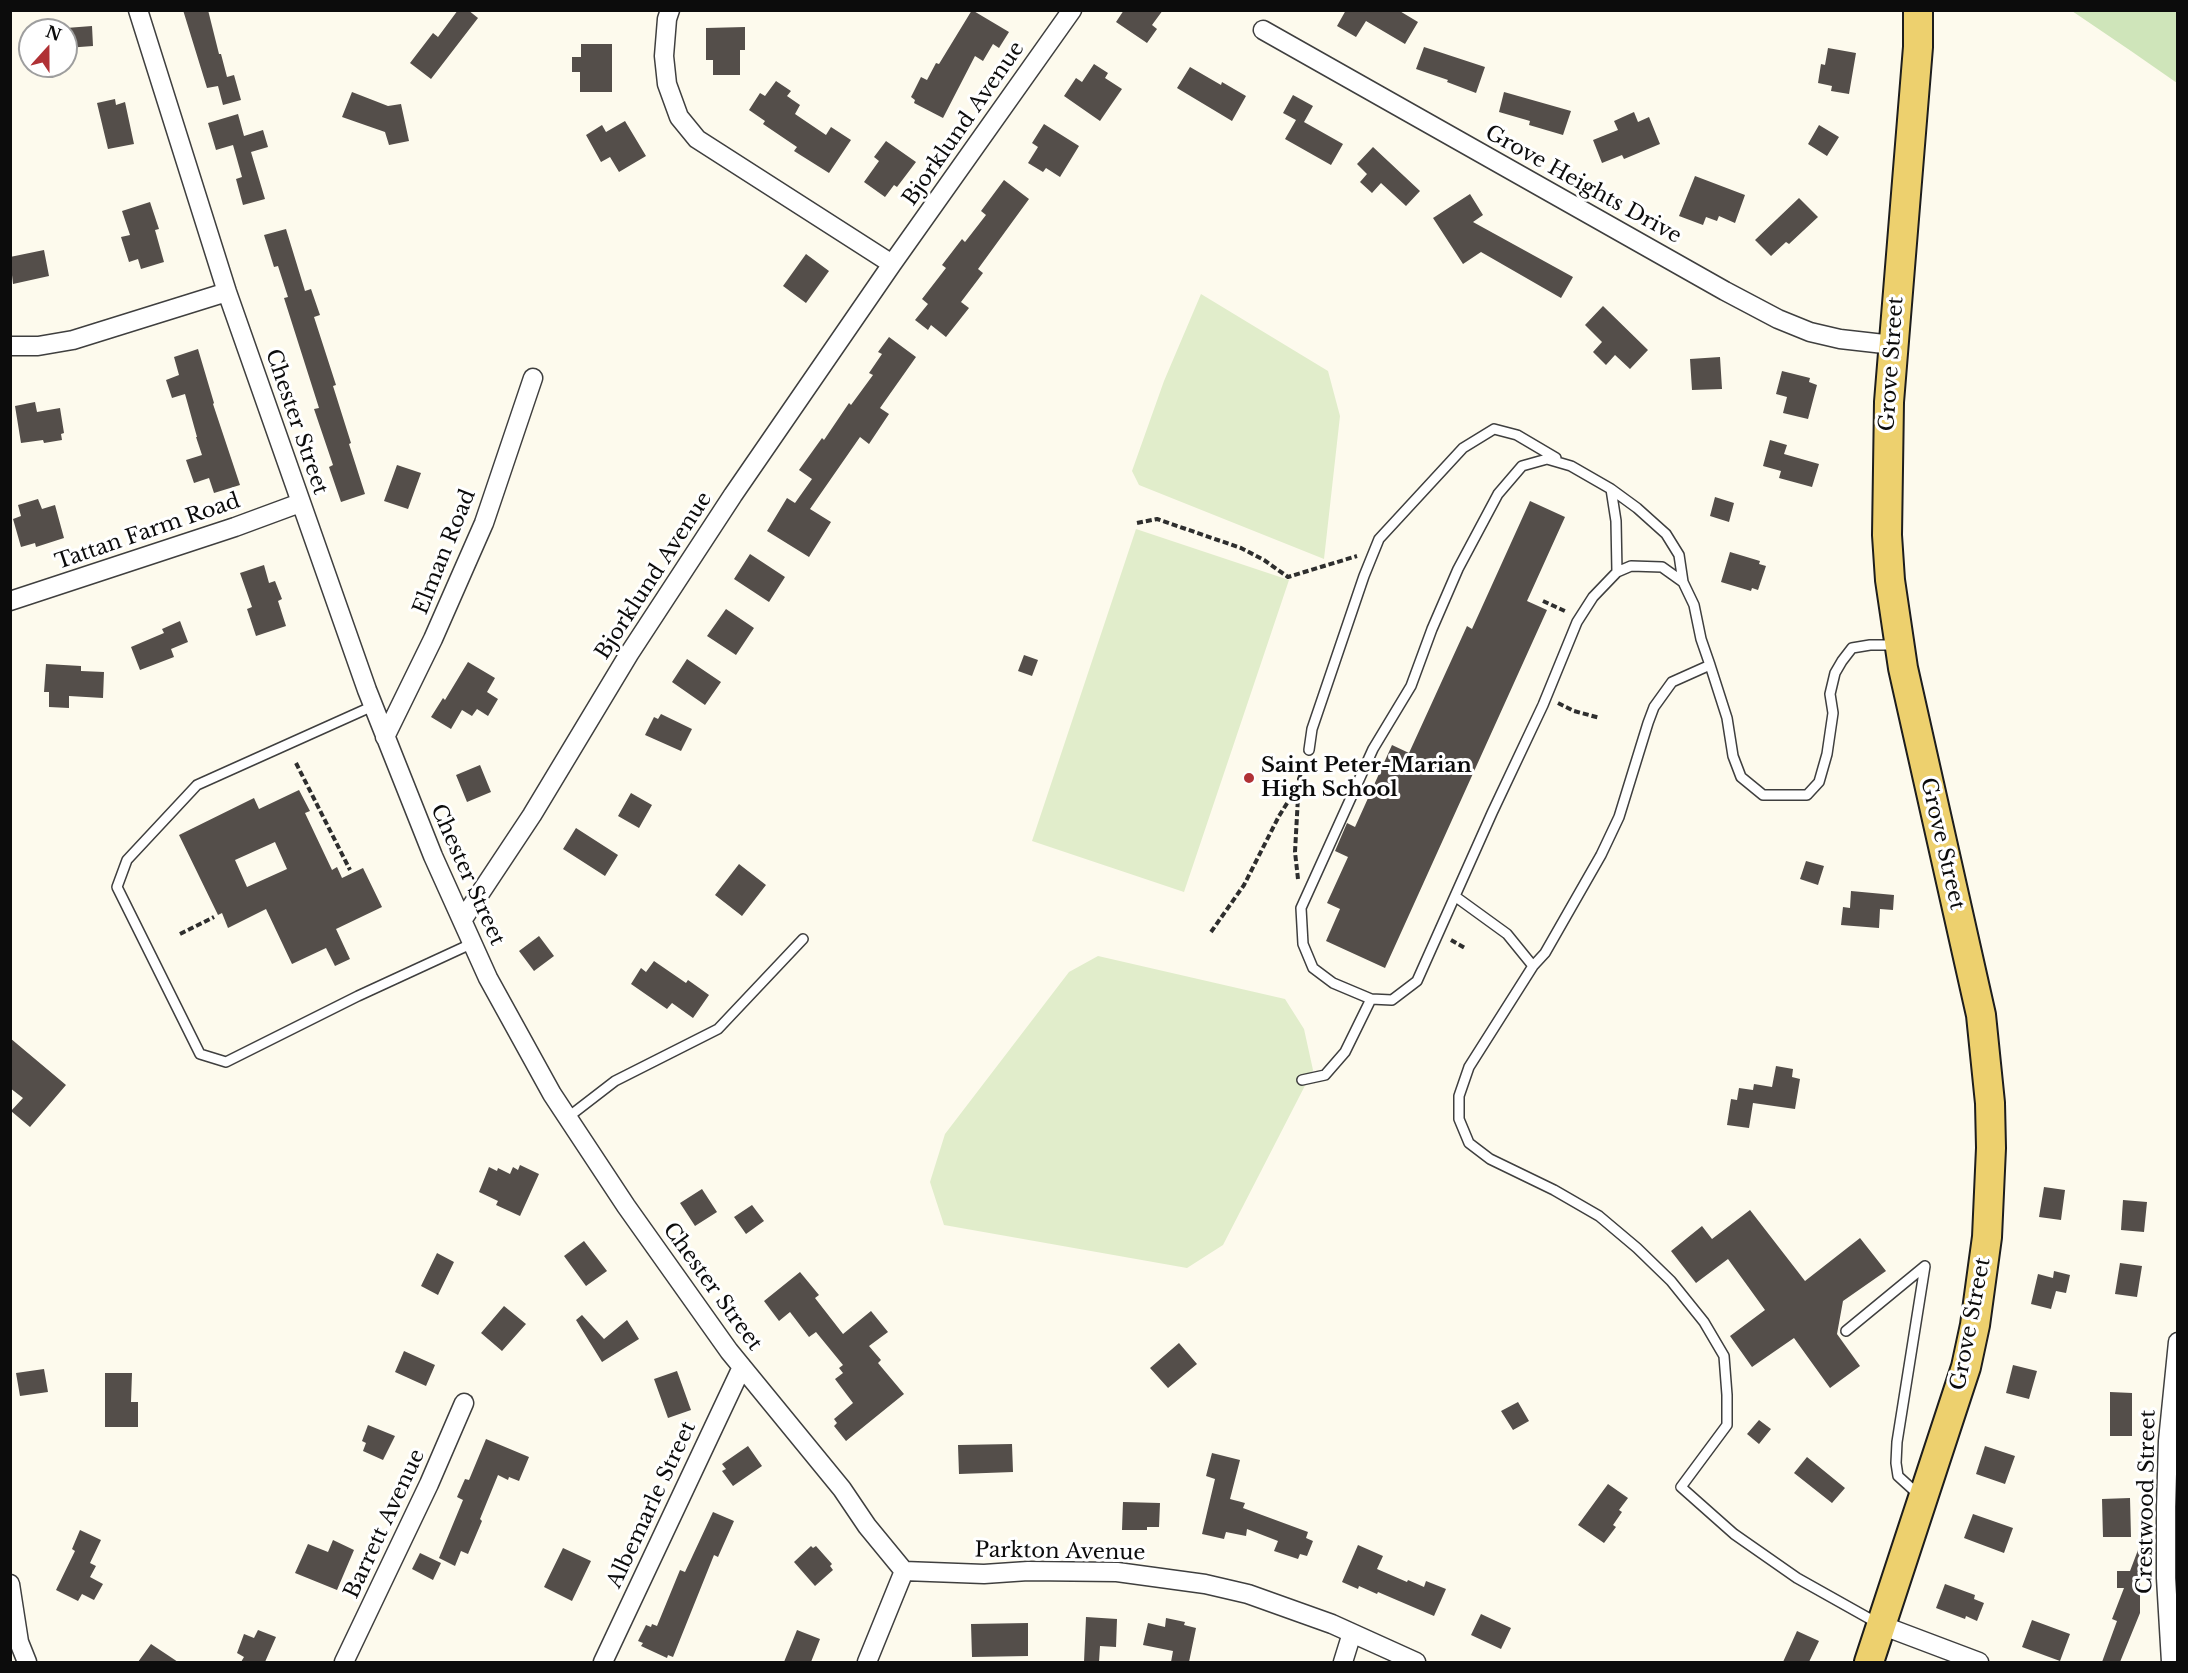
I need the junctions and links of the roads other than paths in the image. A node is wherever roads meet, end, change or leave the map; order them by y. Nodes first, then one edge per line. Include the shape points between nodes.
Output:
1 (138, 10) edge
2 (670, 10) edge
3 (1072, 10) edge
4 (1918, 10) edge
5 (1263, 30) dead end
6 (892, 264) junction
7 (227, 292) junction
8 (1893, 345) junction
9 (10, 346) edge
10 (533, 378) dead end
11 (1571, 466) junction
12 (1611, 489) junction
13 (300, 503) junction
14 (1617, 572) junction
15 (1683, 582) junction
16 (10, 601) edge
17 (1899, 645) junction
18 (1710, 665) junction
19 (373, 706) junction
20 (385, 737) junction
21 (1310, 750) road end
22 (1456, 897) junction
23 (463, 919) junction
24 (803, 939) dead end
25 (472, 943) junction
26 (1533, 966) junction
27 (1371, 999) junction
28 (1302, 1080) dead end
29 (567, 1118) junction
30 (1846, 1331) dead end
31 (2178, 1342) edge
32 (742, 1367) junction
33 (464, 1403) dead end
34 (1924, 1500) junction
35 (904, 1571) junction
36 (10, 1584) edge
37 (1881, 1625) junction
38 (1352, 1634) junction
39 (27, 1662) edge
40 (344, 1662) edge
41 (603, 1662) edge
42 (867, 1662) edge
43 (1343, 1662) edge
44 (1416, 1662) edge
45 (1869, 1662) edge
46 (1979, 1662) edge
47 (2171, 1662) edge

1 - 7 street, Chester Street
2 - 6 street via 664,56 667,84 679,117 697,139
3 - 6 street, Bjorklund Avenue
4 - 8 main road, Grove Street
5 - 8 street, Grove Heights Drive via 1778,319 1809,332
6 - 23 street, Bjorklund Avenue via 733,495
7 - 9 street via 73,340
7 - 13 street, Chester Street
8 - 17 main road, Grove Street via 1887,536
10 - 20 street, Elman Road via 484,524
11 - 12 lane
11 - 21 lane via 1517,435 1494,429 1463,448 1379,539 1312,729
11 - 27 lane via 1547,459 1522,466 1498,494 1458,569 1411,686 1373,749 1301,908 1303,944 1314,968 1333,983
12 - 14 lane
12 - 15 lane via 1666,534 1679,555
13 - 16 street, Tattan Farm Road
13 - 19 street, Chester Street
14 - 15 lane via 1631,566 1662,567
14 - 22 lane via 1593,597 1577,622
15 - 18 lane via 1694,605
17 - 18 lane via 1852,648 1842,661 1830,694 1833,713 1827,754 1819,782 1807,795 1762,795 1741,777
17 - 34 main road, Grove Street via 1981,1015 1991,1148 1987,1237 1975,1325 1966,1367
18 - 26 lane via 1672,682 1654,707 1619,817 1545,953
19 - 20 street, Chester Street
19 - 25 lane via 197,785 127,860 117,887 200,1054 226,1062
20 - 23 street, Chester Street
22 - 26 lane via 1507,934
22 - 27 lane via 1417,981 1392,1000
23 - 25 street, Chester Street
24 - 29 lane via 718,1029 615,1081
25 - 29 street, Chester Street
26 - 37 lane via 1468,1067 1459,1096 1459,1119 1469,1143 1490,1160 1599,1215 1671,1281 1704,1322 1724,1356 1727,1395 1727,1425 1681,1487 1734,1534 1788,1572
27 - 28 lane via 1345,1052 1325,1075
29 - 32 street, Chester Street
30 - 34 lane via 1925,1266 1896,1463 1898,1476
31 - 47 street, Crestwood Street via 2166,1507
32 - 35 street, Chester Street
32 - 41 street, Albemarle Street
33 - 40 street, Barrett Avenue
34 - 37 main road, Grove Street
35 - 38 street, Parkton Avenue via 1106,1571 1161,1576 1248,1594
35 - 42 street
36 - 39 street via 19,1642
37 - 45 main road, Grove Street
37 - 46 street
38 - 43 street
38 - 44 street, Parkton Avenue

